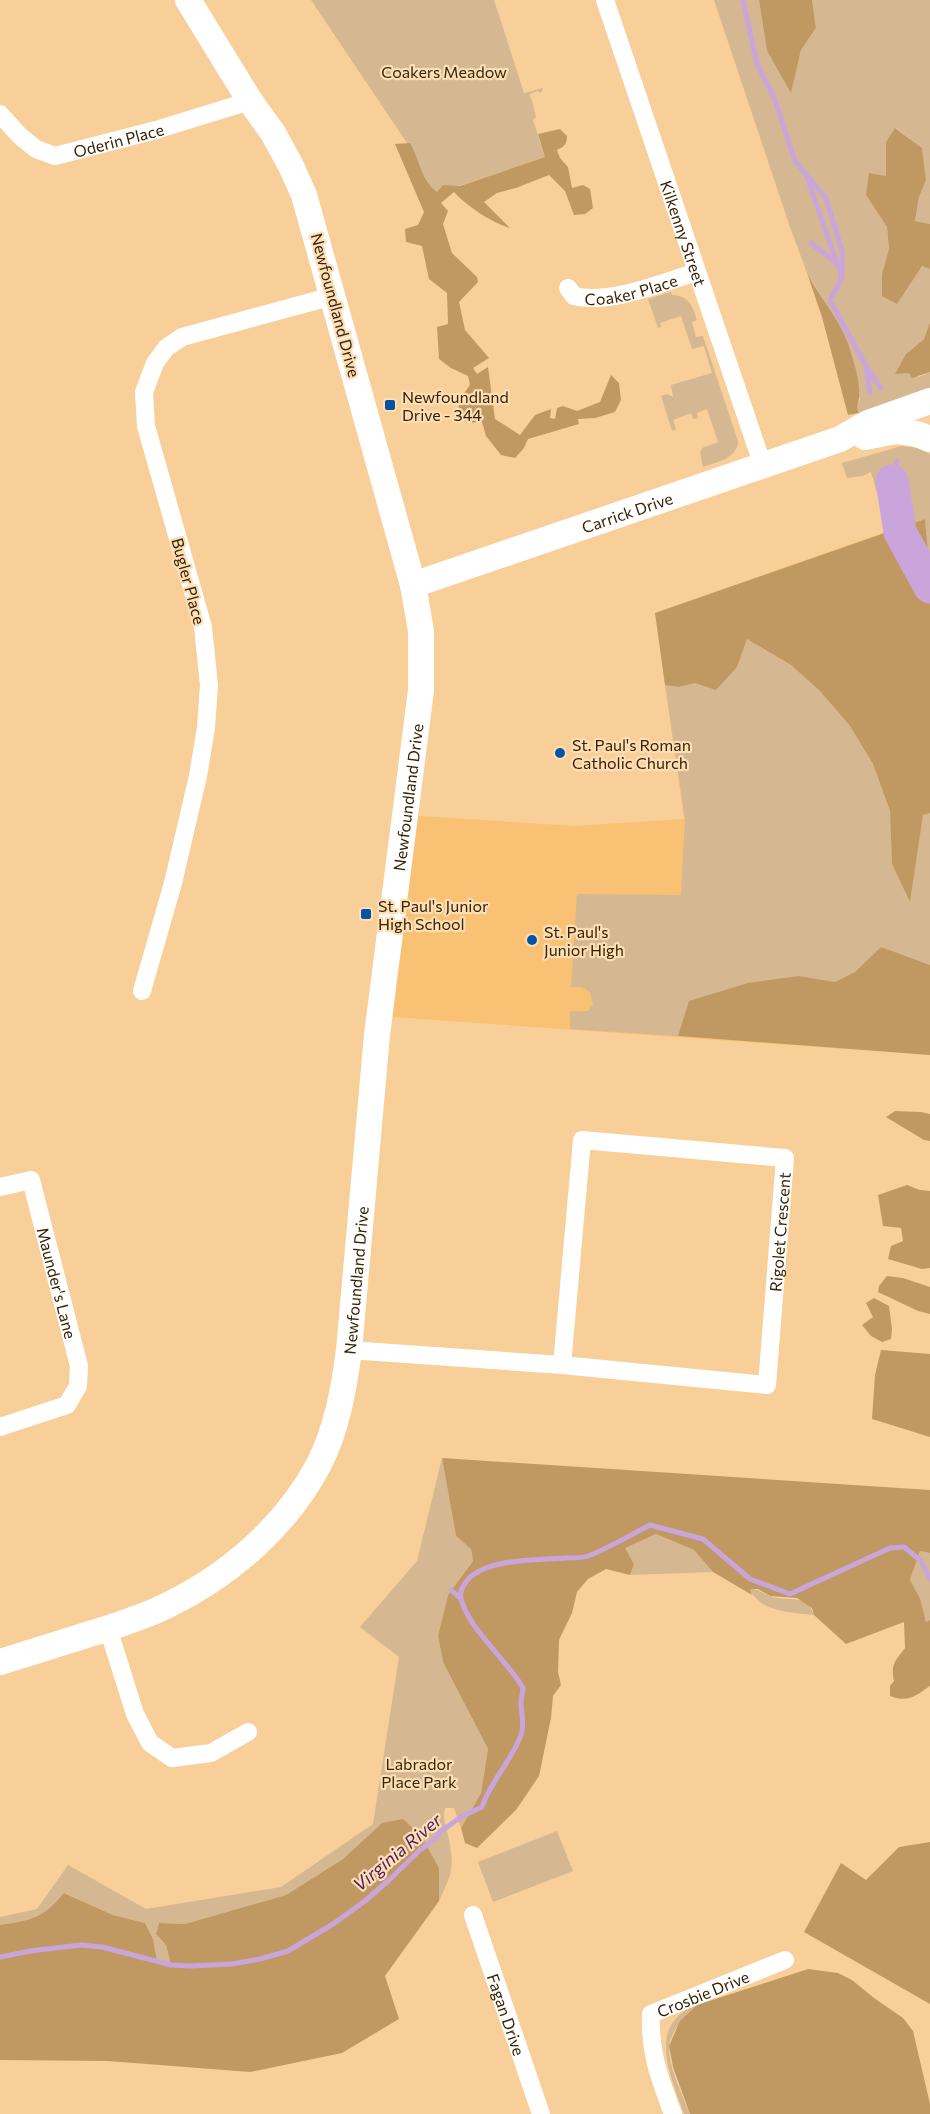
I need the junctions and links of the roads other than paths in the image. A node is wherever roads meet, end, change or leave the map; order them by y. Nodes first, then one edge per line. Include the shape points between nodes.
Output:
1 (188, 0) edge
2 (605, 0) edge
3 (250, 101) junction
4 (0, 114) edge
5 (696, 272) junction
6 (568, 288) dead end
7 (333, 296) junction
8 (930, 401) edge
9 (840, 439) junction
10 (930, 439) edge
11 (763, 466) junction
12 (413, 585) junction
13 (142, 991) dead end
14 (0, 1187) edge
15 (349, 1350) junction
16 (562, 1365) junction
17 (0, 1427) edge
18 (108, 1628) junction
19 (0, 1662) edge
20 (248, 1732) dead end
21 (473, 1915) dead end
22 (784, 1960) dead end
23 (541, 2114) edge
24 (673, 2114) edge

1 - 3 street, Newfoundland Drive
2 - 5 street, Kilkenny Street
3 - 4 street, Oderin Place via 55,156 36,149
3 - 7 street, Newfoundland Drive via 273,134 304,195
5 - 6 street, Coaker Place via 622,294 585,299 574,296
5 - 11 street, Kilkenny Street
7 - 12 street, Newfoundland Drive
7 - 13 street, Bugler Place via 182,337 166,348 155,363 144,392 147,426 202,627 209,685 198,777
8 - 9 street, Carrick Drive via 867,423
9 - 10 street, Carrick Drive via 896,431
9 - 11 street, Carrick Drive
11 - 12 street, Carrick Drive
12 - 15 street, Newfoundland Drive via 422,631 421,690 377,1035
14 - 17 street, Maunder's Lane via 31,1180 79,1366 78,1386 67,1405
15 - 16 street, Rigolet Crescent
15 - 18 street, Newfoundland Drive via 337,1416 320,1462 284,1514 244,1556 196,1590 167,1606
16 - 16 street, Rigolet Crescent via 582,1140 785,1158 767,1385
18 - 19 street, Newfoundland Drive
18 - 20 street via 135,1714 150,1743 172,1758 211,1753
21 - 23 street, Fagan Drive
22 - 24 street, Crosbie Drive via 651,2014 650,2037

